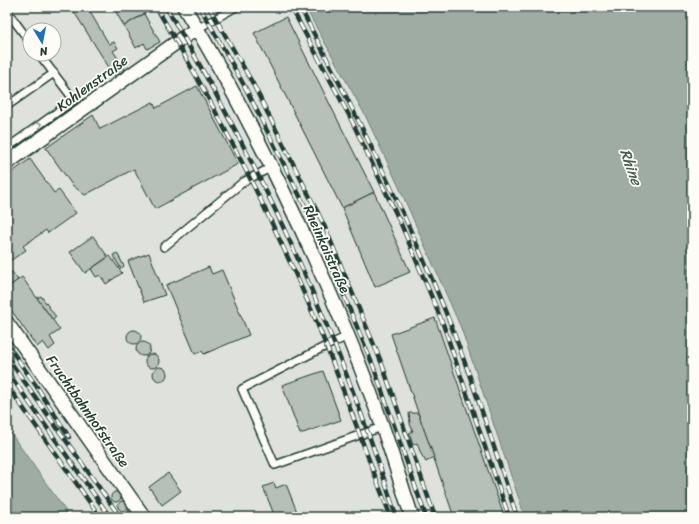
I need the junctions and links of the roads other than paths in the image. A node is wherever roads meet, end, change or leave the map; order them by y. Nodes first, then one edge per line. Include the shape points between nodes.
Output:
1 (184, 7) edge
2 (236, 7) edge
3 (7, 11) edge
4 (197, 29) junction
5 (22, 31) edge
6 (45, 62) edge
7 (54, 74) junction
8 (7, 106) edge
9 (7, 148) edge
10 (7, 163) edge
11 (272, 167) junction
12 (164, 247) dead end
13 (7, 323) edge
14 (348, 336) junction
15 (382, 426) junction
16 (144, 517) edge
17 (412, 517) edge

1 - 4 street, Rheinkaistraße
2 - 4 lane
3 - 5 lane
4 - 10 street, Kohlenstraße
4 - 11 street, Rheinkaistraße
6 - 7 lane
7 - 8 lane
9 -> 7 lane via 74,100
11 - 12 lane via 243,182
11 - 14 street, Rheinkaistraße
13 - 16 street, Fruchtbahnhofstraße
14 - 15 street, Rheinkaistraße
14 - 15 lane via 242,389 275,465
15 - 17 street, Rheinkaistraße

